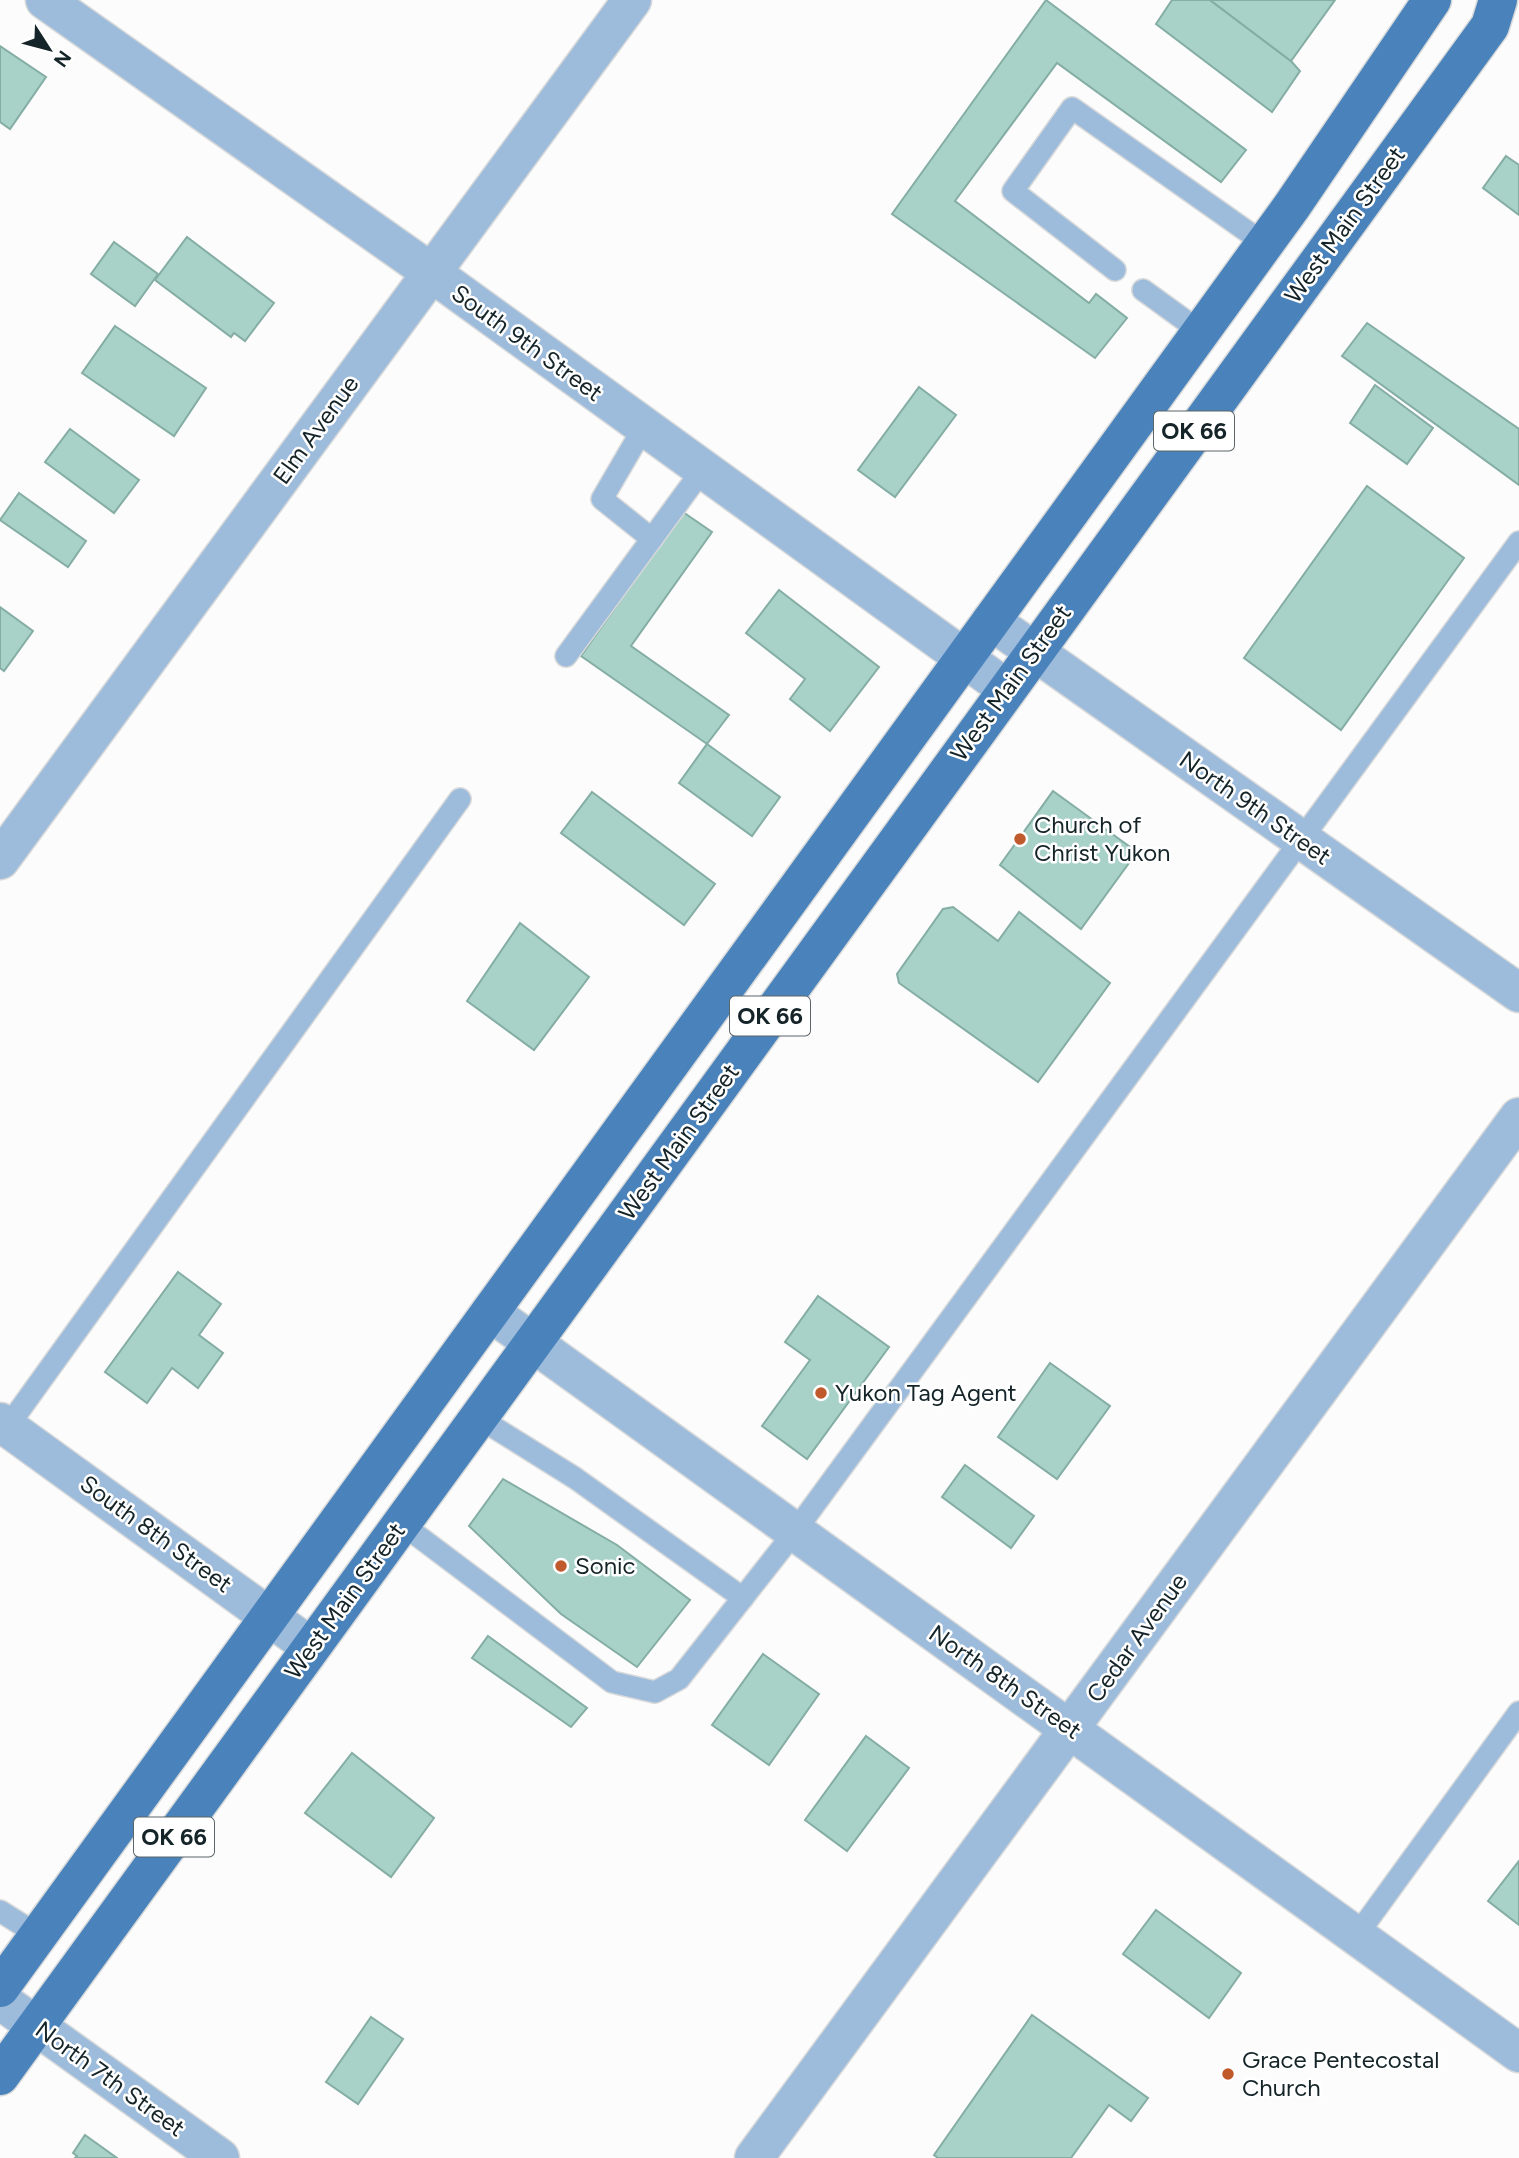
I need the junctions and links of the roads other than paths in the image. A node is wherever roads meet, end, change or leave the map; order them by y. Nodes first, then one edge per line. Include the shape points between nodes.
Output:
1 (45, 0) edge
2 (632, 0) edge
3 (1433, 0) edge
4 (1497, 0) edge
5 (1265, 244) junction
6 (1115, 270) dead end
7 (432, 274) junction
8 (1143, 289) dead end
9 (1200, 332) junction
10 (644, 427) junction
11 (703, 469) junction
12 (653, 539) junction
13 (1519, 542) edge
14 (991, 621) junction
15 (1034, 652) junction
16 (566, 656) dead end
17 (964, 658) junction
18 (1007, 689) junction
19 (460, 799) dead end
20 (1301, 840) junction
21 (0, 860) edge
22 (1519, 993) edge
23 (1519, 1117) edge
24 (490, 1312) junction
25 (533, 1344) junction
26 (479, 1418) junction
27 (2, 1428) edge
28 (402, 1524) junction
29 (793, 1534) junction
30 (743, 1598) junction
31 (269, 1616) junction
32 (311, 1647) junction
33 (1519, 1712) edge
34 (1071, 1727) junction
35 (0, 1911) edge
36 (38, 1935) junction
37 (1357, 1935) junction
38 (0, 1988) edge
39 (0, 2000) edge
40 (36, 2026) junction
41 (1519, 2053) edge
42 (0, 2076) edge
43 (220, 2158) edge
44 (754, 2158) edge

1 - 7 street, South 9th Street
2 - 7 street, Elm Avenue
3 - 5 main road, OK 66
4 - 15 main road, West Main Street / OK 66 via 1490,26
5 - 6 lane via 1072,108 1013,191
5 - 9 main road, OK 66
7 - 10 street, South 9th Street
7 - 21 street, Elm Avenue
8 - 9 lane
9 - 14 main road, OK 66
10 - 11 street, South 9th Street
10 - 12 lane via 602,499
11 - 12 lane
11 - 17 street, South 9th Street
12 - 16 lane
13 - 20 lane
14 - 15 street, North 9th Street
14 - 17 main road, OK 66
15 - 18 main road, West Main Street / OK 66
15 - 20 street, North 9th Street
17 - 18 street, South 9th Street
17 - 24 main road, OK 66
18 - 25 main road, West Main Street / OK 66
19 - 27 lane
20 - 22 street, North 9th Street
20 - 29 lane
23 - 34 street, Cedar Avenue
24 - 25 street, North 8th Street
24 - 31 main road, OK 66
25 - 26 main road, West Main Street / OK 66
25 - 29 street, North 8th Street
26 - 28 main road, West Main Street / OK 66
26 - 30 lane via 575,1478
27 - 31 street, South 8th Street
28 - 30 lane via 612,1682 654,1692 679,1679
28 - 32 main road, West Main Street / OK 66
29 - 30 lane
29 - 34 street, North 8th Street
31 - 32 street, South 8th Street
31 - 36 main road, OK 66
32 - 40 main road, West Main Street / OK 66
33 - 37 lane
34 - 37 street, North 8th Street
34 - 44 street, Cedar Avenue
35 - 36 lane
36 - 38 main road, OK 66
37 - 41 street, North 8th Street
39 - 40 street, North 7th Street
40 - 42 main road, West Main Street / OK 66
40 - 43 street, North 7th Street

